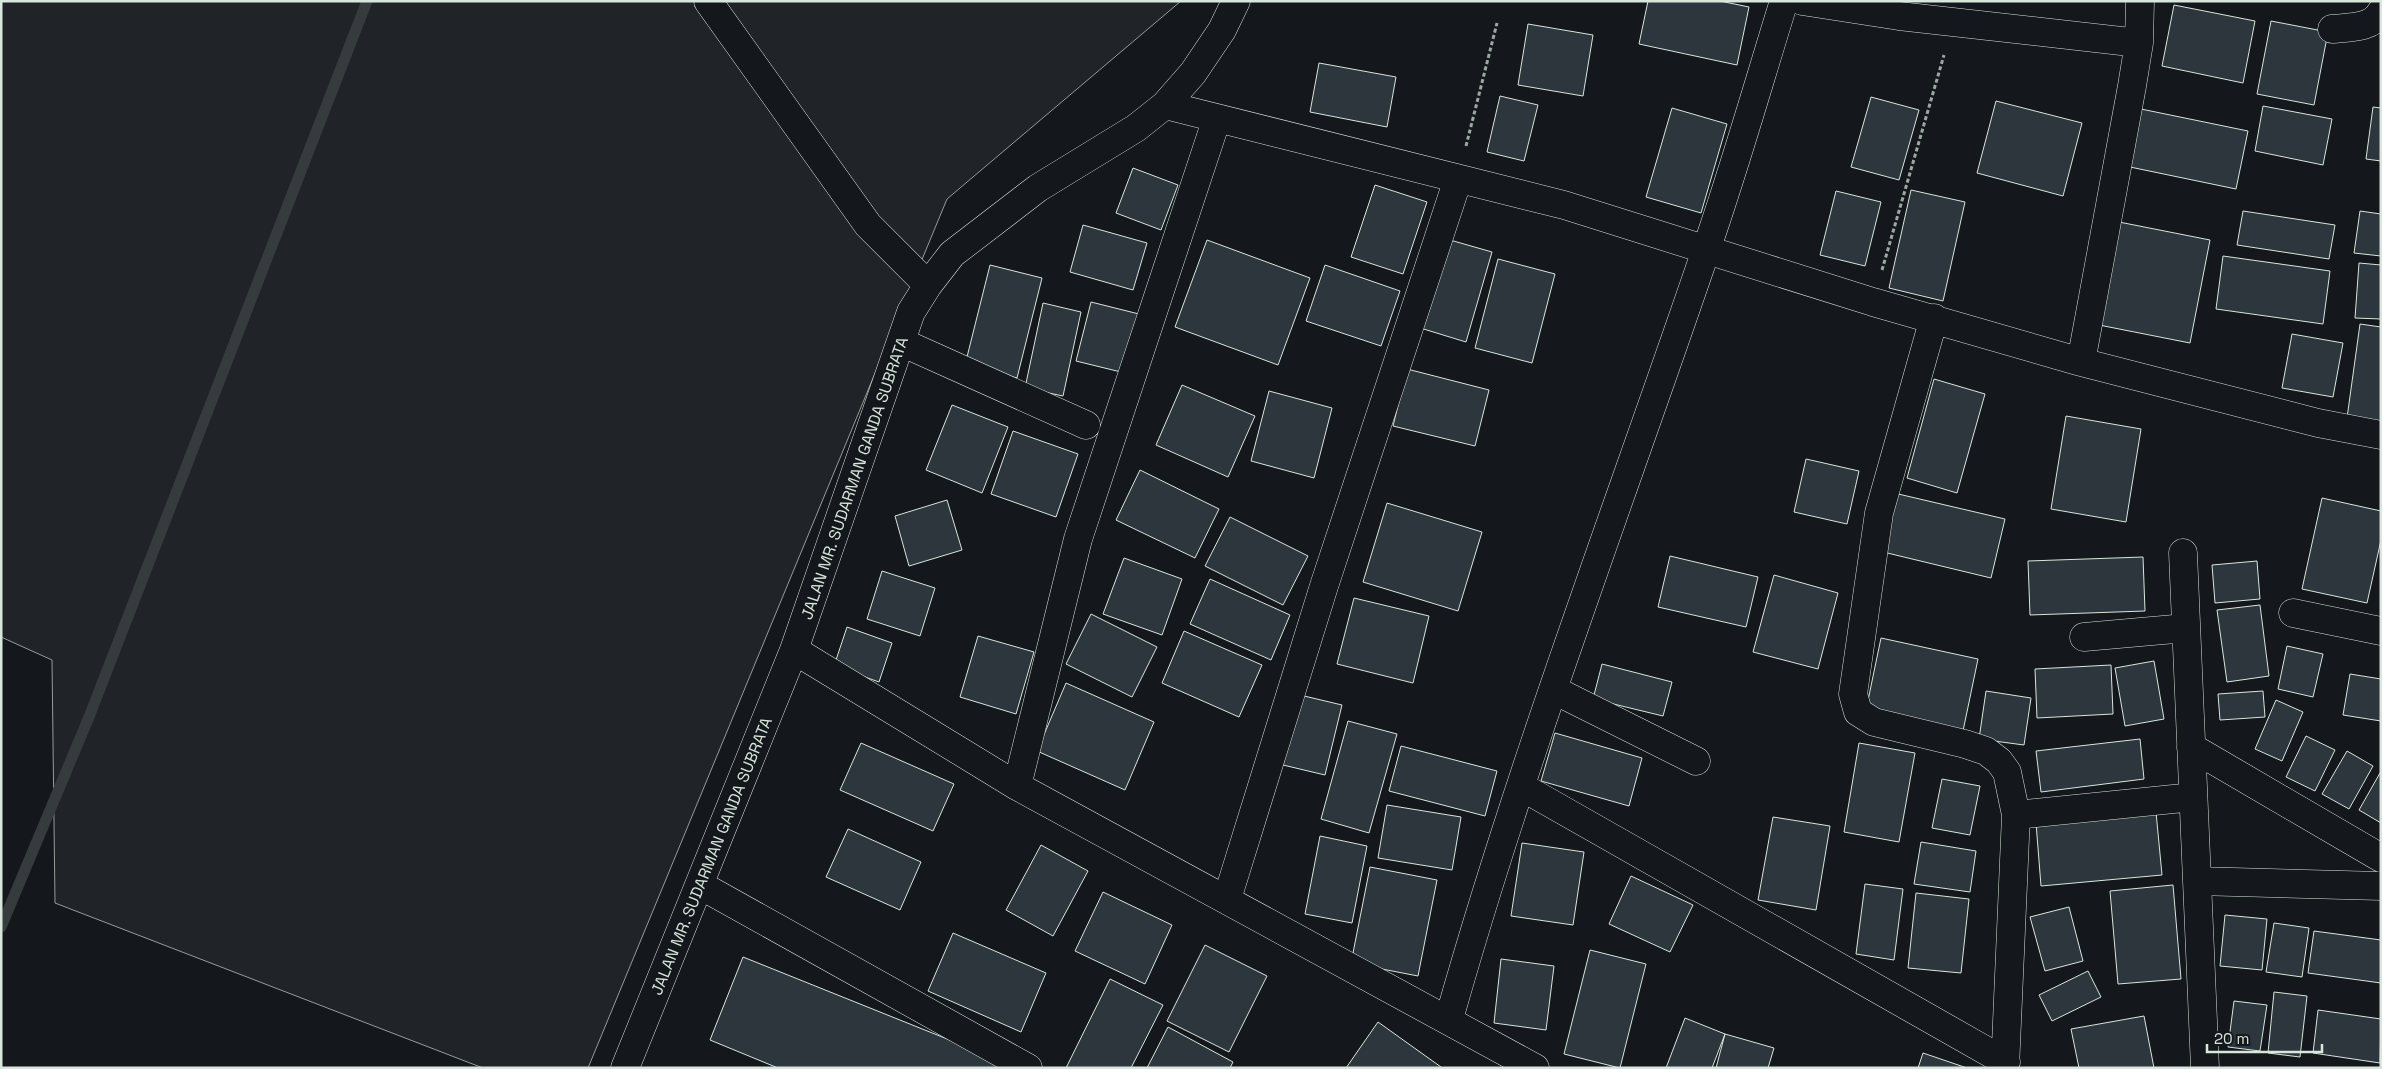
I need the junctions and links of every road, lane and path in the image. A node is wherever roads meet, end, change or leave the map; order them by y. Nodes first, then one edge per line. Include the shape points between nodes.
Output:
1 (708, 1) edge
2 (1236, 1) edge
3 (1784, 1) edge
4 (1802, 1) edge
5 (2140, 1) edge
6 (1897, 8) edge
7 (2381, 12) edge
8 (1953, 22) junction
9 (1497, 23) dead end
10 (2332, 29) dead end
11 (2139, 43) junction
12 (1166, 105) junction
13 (1217, 118) junction
14 (1458, 179) junction
15 (1706, 250) junction
16 (928, 285) junction
17 (1873, 302) junction
18 (1934, 318) junction
19 (901, 342) junction
20 (2081, 362) junction
21 (1086, 425) dead end
22 (2381, 435) edge
23 (2183, 553) dead end
24 (2293, 613) dead end
25 (2186, 628) junction
26 (2381, 631) edge
27 (2084, 637) dead end
28 (794, 650) junction
29 (1554, 690) junction
30 (2191, 747) junction
31 (1696, 761) dead end
32 (1017, 786) junction
33 (1522, 787) junction
34 (2193, 797) junction
35 (2016, 814) junction
36 (2381, 858) edge
37 (2197, 881) junction
38 (700, 885) junction
39 (2381, 886) edge
40 (1227, 899) junction
41 (1449, 1019) junction
42 (2006, 1065) edge
43 (625, 1068) edge
44 (1028, 1068) edge
45 (1534, 1068) edge
46 (2205, 1068) edge

1 - 16 street via 868,225
2 - 12 street, JALAN MR. SUDARMAN GANDA SUBRATA via 1218,37
3 - 15 street
4 - 6 street
5 - 11 street
6 - 8 street
7 - 10 street via 2362,26
8 - 11 street
8 - 17 path
9 - 14 path
11 - 20 street
12 - 13 street
12 - 16 street, JALAN MR. SUDARMAN GANDA SUBRATA via 999,217 952,254
13 - 14 street
13 - 32 street via 1078,539
14 - 15 street via 1564,205
14 - 40 street via 1324,586
15 - 17 street
15 - 29 street
16 - 19 street, JALAN MR. SUDARMAN GANDA SUBRATA via 911,312
17 - 18 street
18 - 20 street
18 - 35 street via 1879,513 1853,694 1858,712 1874,722 1965,744 1986,751 1999,760 2007,772
19 - 21 street
19 - 28 street, JALAN MR. SUDARMAN GANDA SUBRATA
20 - 22 street via 2318,423
23 - 25 street
24 - 26 street
25 - 27 street
25 - 30 street
28 - 32 street
28 - 38 street, JALAN MR. SUDARMAN GANDA SUBRATA
29 - 31 street
29 - 33 street
30 - 34 street
30 - 36 street
32 - 40 street
33 - 41 street via 1480,910
33 - 42 street
34 - 35 street
34 - 37 street
35 - 42 street
37 - 39 street
37 - 46 street
38 - 43 street, JALAN MR. SUDARMAN GANDA SUBRATA
38 - 44 street
40 - 41 street
41 - 45 street

